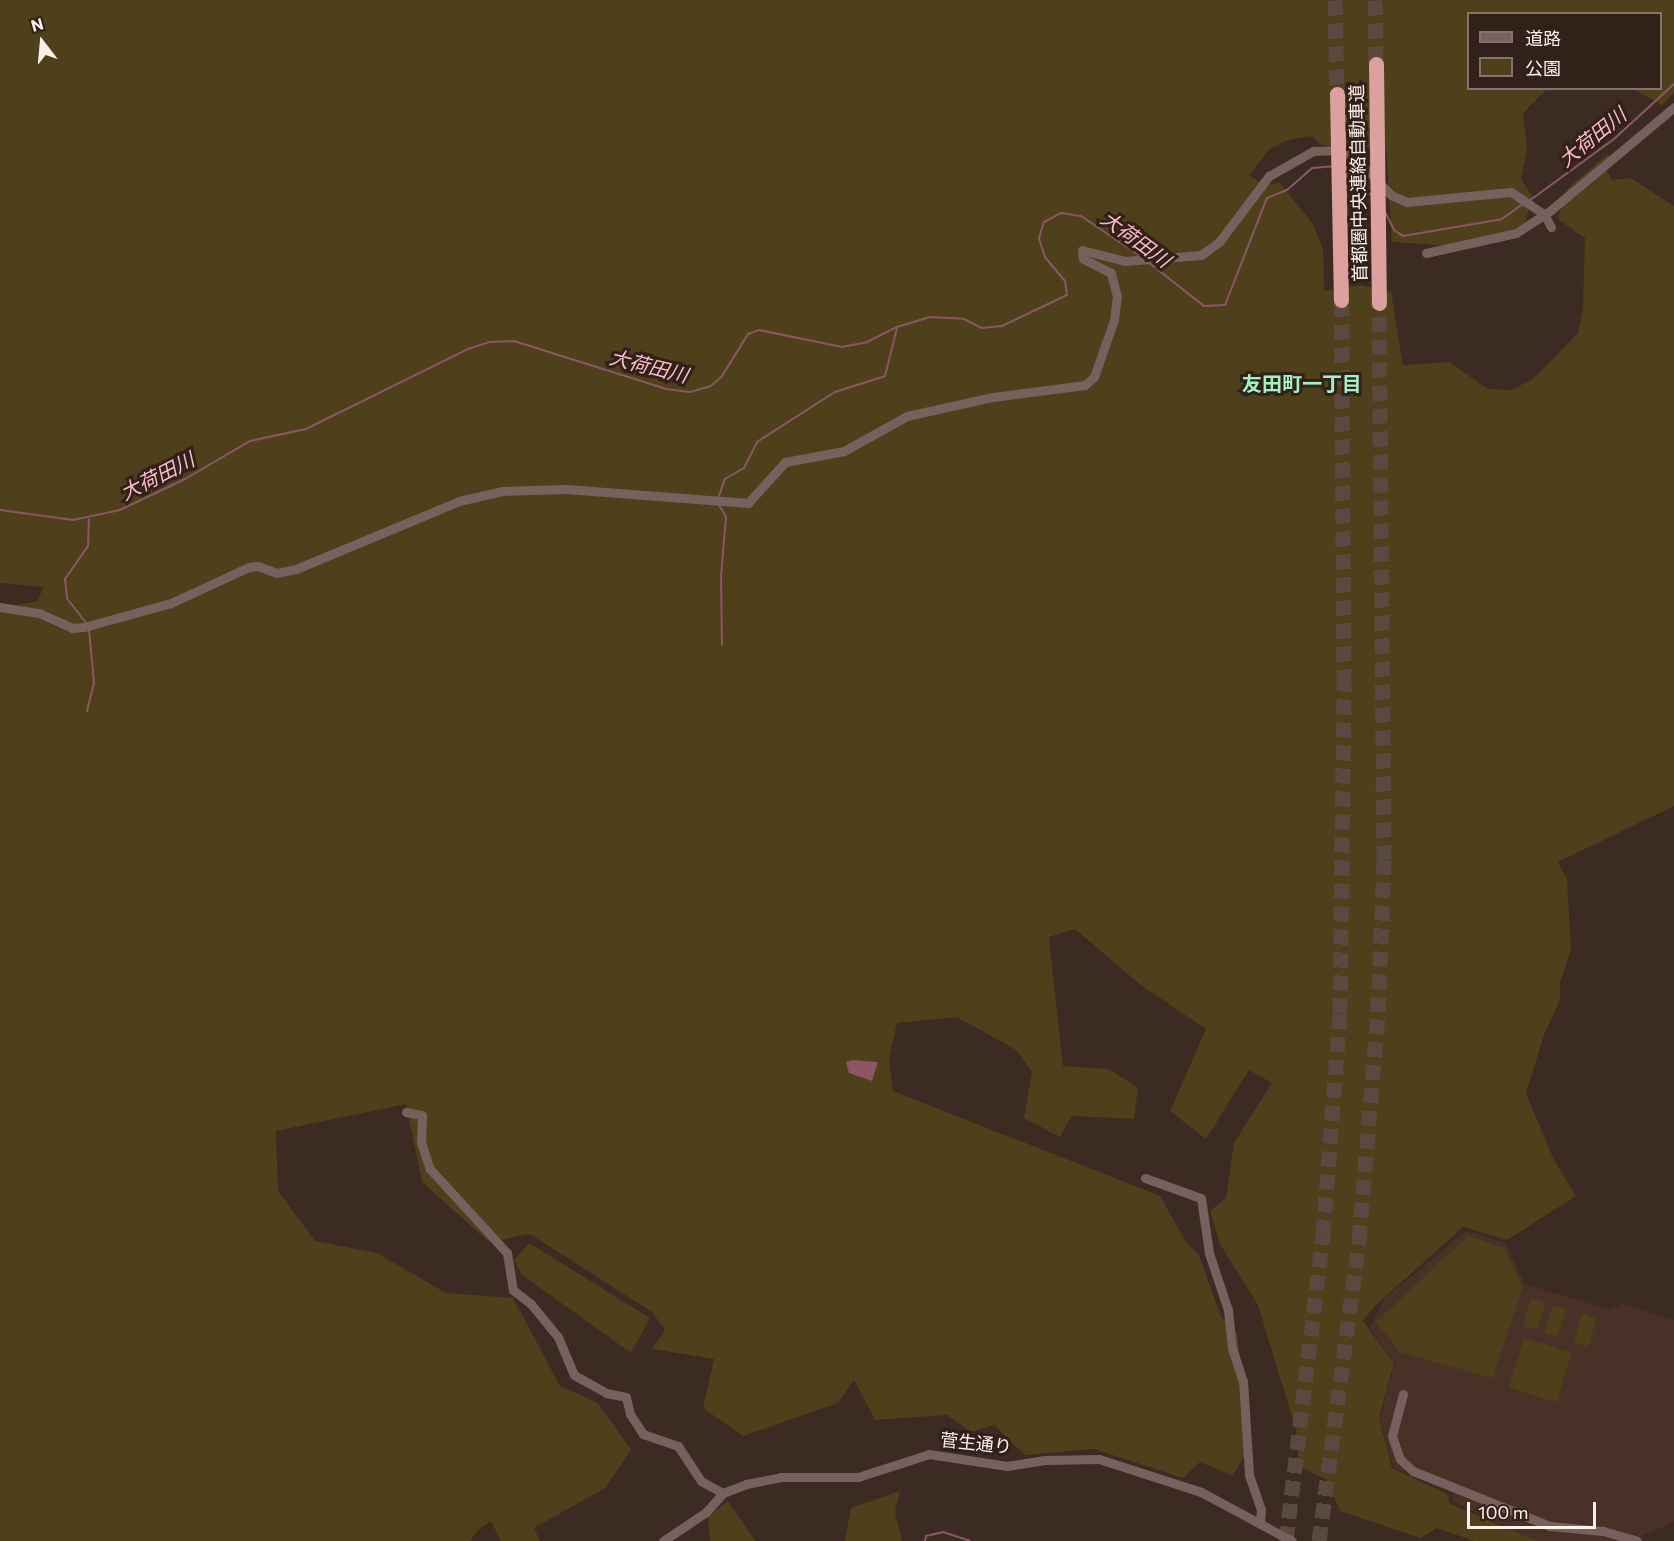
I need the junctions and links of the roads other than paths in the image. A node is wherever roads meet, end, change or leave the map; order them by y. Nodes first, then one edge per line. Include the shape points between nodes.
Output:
1 (1376, 64) tunnel mouth
2 (1337, 94) tunnel mouth
3 (1674, 106) edge
4 (1542, 212) junction
5 (1551, 227) dead end
6 (1426, 253) dead end
7 (1341, 300) tunnel mouth
8 (1379, 303) tunnel mouth
9 (0, 607) edge
10 (406, 1112) dead end
11 (1145, 1178) dead end
12 (1403, 1394) dead end
13 (723, 1493) junction
14 (1260, 1524) junction
15 (663, 1541) edge
16 (1292, 1541) edge
17 (1636, 1541) edge

1 - 8 highway, 首都圏中央連絡自動車道
2 - 7 highway, 首都圏中央連絡自動車道
3 - 4 street
4 - 5 street
4 - 6 street via 1506,237
4 - 9 street via 1511,192 1400,201 1353,156 1338,150 1313,151 1269,176 1211,249 1194,257 1132,261 1089,250 1080,253 1083,259 1111,273 1117,296 1114,320 1095,377 1085,385 993,397 908,416 840,452 784,462 747,503 566,489 495,492 459,501 289,572 249,567 171,603 84,627 72,628 39,613
10 - 13 street via 422,1115 421,1142 430,1169 507,1253 513,1290 531,1304 558,1337 574,1375 606,1393 626,1397 630,1414 643,1434 678,1446 701,1481
11 - 14 street via 1201,1197 1209,1253 1228,1310 1232,1348 1243,1381 1250,1475 1261,1509
12 - 17 street via 1392,1437 1400,1459 1413,1471 1550,1526 1604,1531
13 - 14 street, 菅生通り via 764,1478 858,1476 920,1455 1007,1467 1045,1460 1099,1459 1201,1492
13 - 15 street, 菅生通り via 706,1512
14 - 16 street, 菅生通り

